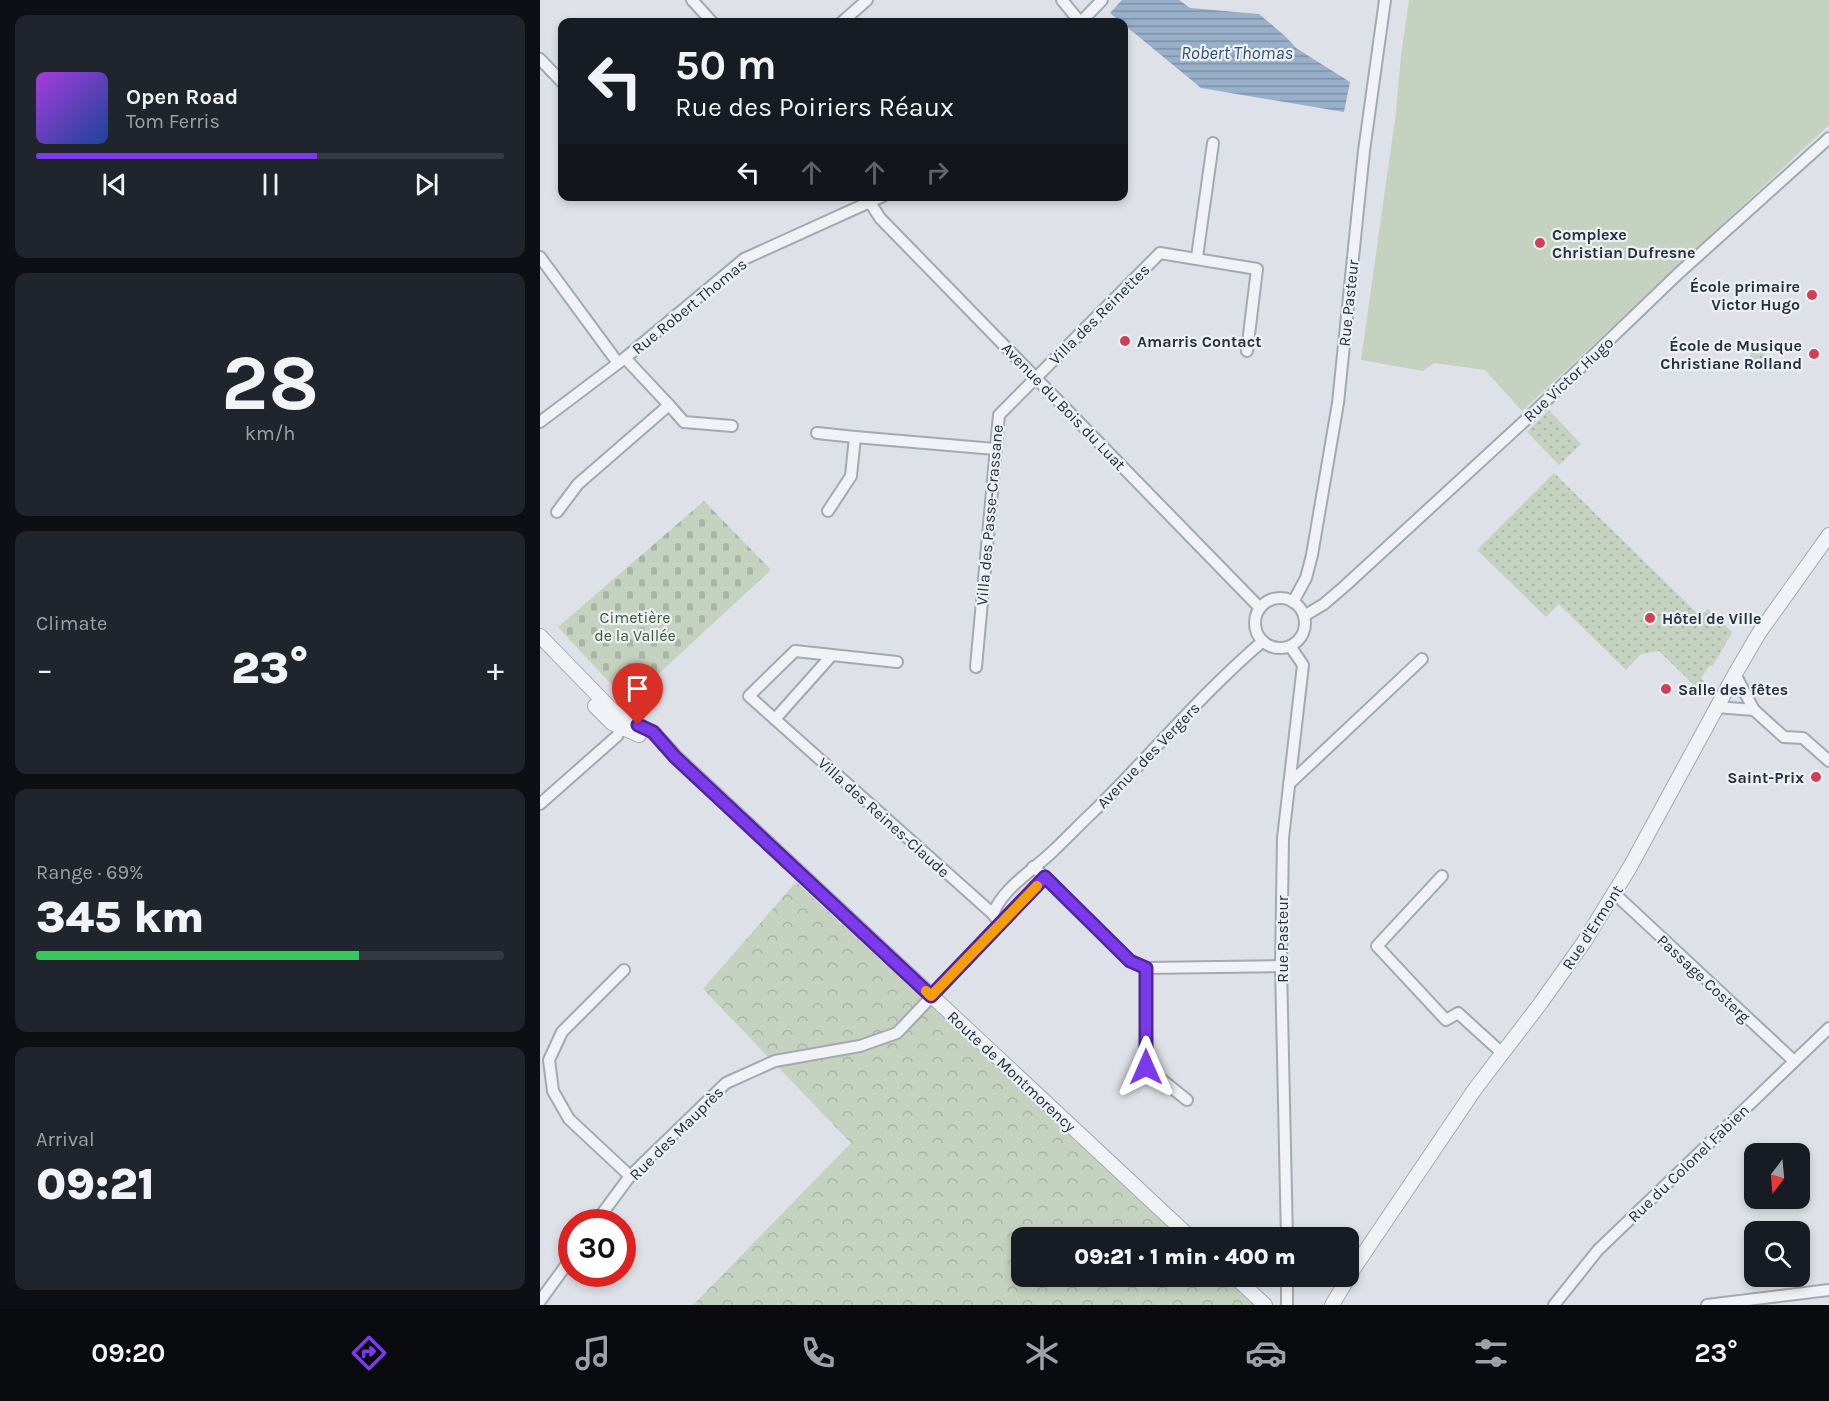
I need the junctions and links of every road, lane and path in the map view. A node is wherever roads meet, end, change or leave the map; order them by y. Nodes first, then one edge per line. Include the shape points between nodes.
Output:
1 (692, 0) edge
2 (867, 0) edge
3 (1062, 0) edge
4 (1102, 0) edge
5 (1384, 0) edge
6 (708, 18) edge
7 (847, 18) edge
8 (1078, 18) edge
9 (1085, 18) edge
10 (540, 59) edge
11 (558, 78) edge
12 (1829, 138) edge
13 (1213, 143) dead end
14 (864, 201) edge
15 (869, 201) edge
16 (1197, 257) junction
17 (542, 262) edge
18 (1247, 351) dead end
19 (622, 360) junction
20 (1036, 377) junction
21 (669, 405) junction
22 (540, 422) edge
23 (732, 426) dead end
24 (817, 433) dead end
25 (855, 437) junction
26 (995, 449) junction
27 (828, 511) dead end
28 (557, 512) dead end
29 (1829, 535) edge
30 (1293, 602) junction
31 (1260, 608) junction
32 (1304, 616) junction
33 (540, 636) edge
34 (1263, 641) junction
35 (1290, 646) junction
36 (540, 649) edge
37 (832, 655) junction
38 (1422, 659) dead end
39 (897, 662) dead end
40 (976, 668) dead end
41 (1735, 674) junction
42 (1716, 707) junction
43 (1754, 710) junction
44 (775, 719) junction
45 (622, 724) junction
46 (1829, 761) edge
47 (1289, 784) junction
48 (540, 804) edge
49 (1033, 867) junction
50 (1442, 876) dead end
51 (1045, 877) junction
52 (1615, 894) junction
53 (993, 914) junction
54 (1002, 924) junction
55 (1281, 966) junction
56 (1146, 968) junction
57 (624, 970) dead end
58 (931, 996) junction
59 (1829, 1028) edge
60 (1502, 1053) junction
61 (1794, 1061) junction
62 (1187, 1100) dead end
63 (630, 1176) junction
64 (606, 1209) edge
65 (1179, 1227) edge
66 (1287, 1227) edge
67 (558, 1276) edge
68 (1246, 1287) edge
69 (1287, 1287) edge
70 (1829, 1290) edge
71 (540, 1301) edge
72 (1734, 1303) edge
73 (1265, 1305) edge
74 (1287, 1305) edge
75 (1332, 1305) edge
76 (1554, 1305) edge
77 (1707, 1305) edge

1 - 6 street
2 - 7 street
3 - 8 street
4 - 9 street
5 - 30 street, Rue Pasteur via 1338,403 1312,555 1306,578
10 - 11 street
12 - 32 street, Rue Victor Hugo via 1346,585
13 - 16 street
14 - 19 street, Rue Robert Thomas via 744,259
15 - 20 street, Avenue du Bois du Luat via 880,218
16 - 18 street, Villa des Reinettes via 1257,268
16 - 20 street, Villa des Reinettes via 1160,253
17 - 19 street
19 - 21 street
19 - 22 street, Rue Robert Thomas
20 - 26 street, Villa des Passe-Crassane via 999,415
20 - 31 street, Avenue du Bois du Luat
21 - 23 street via 684,422
21 - 28 street via 578,484
24 - 25 street
25 - 26 street
25 - 27 street via 851,476
26 - 40 street, Villa des Passe-Crassane
29 - 41 street, Rue d'Ermont via 1763,627
30 - 31 street via 1278,598
30 - 32 street
31 - 34 street via 1255,622
32 - 35 street via 1304,630
33 - 45 street, Route de Montmorency
34 - 35 street via 1276,648
34 - 49 street, Avenue des Vergers
35 - 47 street, Rue Pasteur via 1303,665
36 - 45 street, Route de Montmorency via 612,723
37 - 39 street, Villa des Reines-Claude
37 - 44 street
37 - 44 street, Villa des Reines-Claude via 795,651 750,696
38 - 47 street
41 - 42 street, Rue d'Ermont
41 - 43 street
42 - 43 street
42 - 52 street, Rue d'Ermont
43 - 46 street via 1784,737 1803,738
44 - 53 street, Villa des Reines-Claude
45 - 48 street via 617,736
45 - 58 street, Route de Montmorency via 675,757
47 - 55 street, Rue Pasteur via 1283,838
49 - 51 street
49 - 53 street, Avenue des Vergers via 996,905
50 - 60 street via 1377,946 1446,1020 1458,1013
51 - 54 street
51 - 56 street via 1130,961
52 - 60 street, Rue d'Ermont
52 - 61 street, Passage Costerg
53 - 54 street
54 - 58 street
55 - 56 street
55 - 66 street, Rue Pasteur
56 - 62 street via 1146,1067
57 - 63 street via 562,1032 549,1060 553,1091 569,1119
58 - 63 street, Rue des Mauprès via 897,1033 860,1046 775,1061 726,1083
58 - 65 street, Route de Montmorency
59 - 61 street, Rue du Colonel Fabien
60 - 75 street, Rue d'Ermont
61 - 76 street, Rue du Colonel Fabien via 1598,1250
63 - 64 street, Rue des Mauprès
67 - 71 street
68 - 73 street
69 - 74 street
70 - 72 street
72 - 77 street

